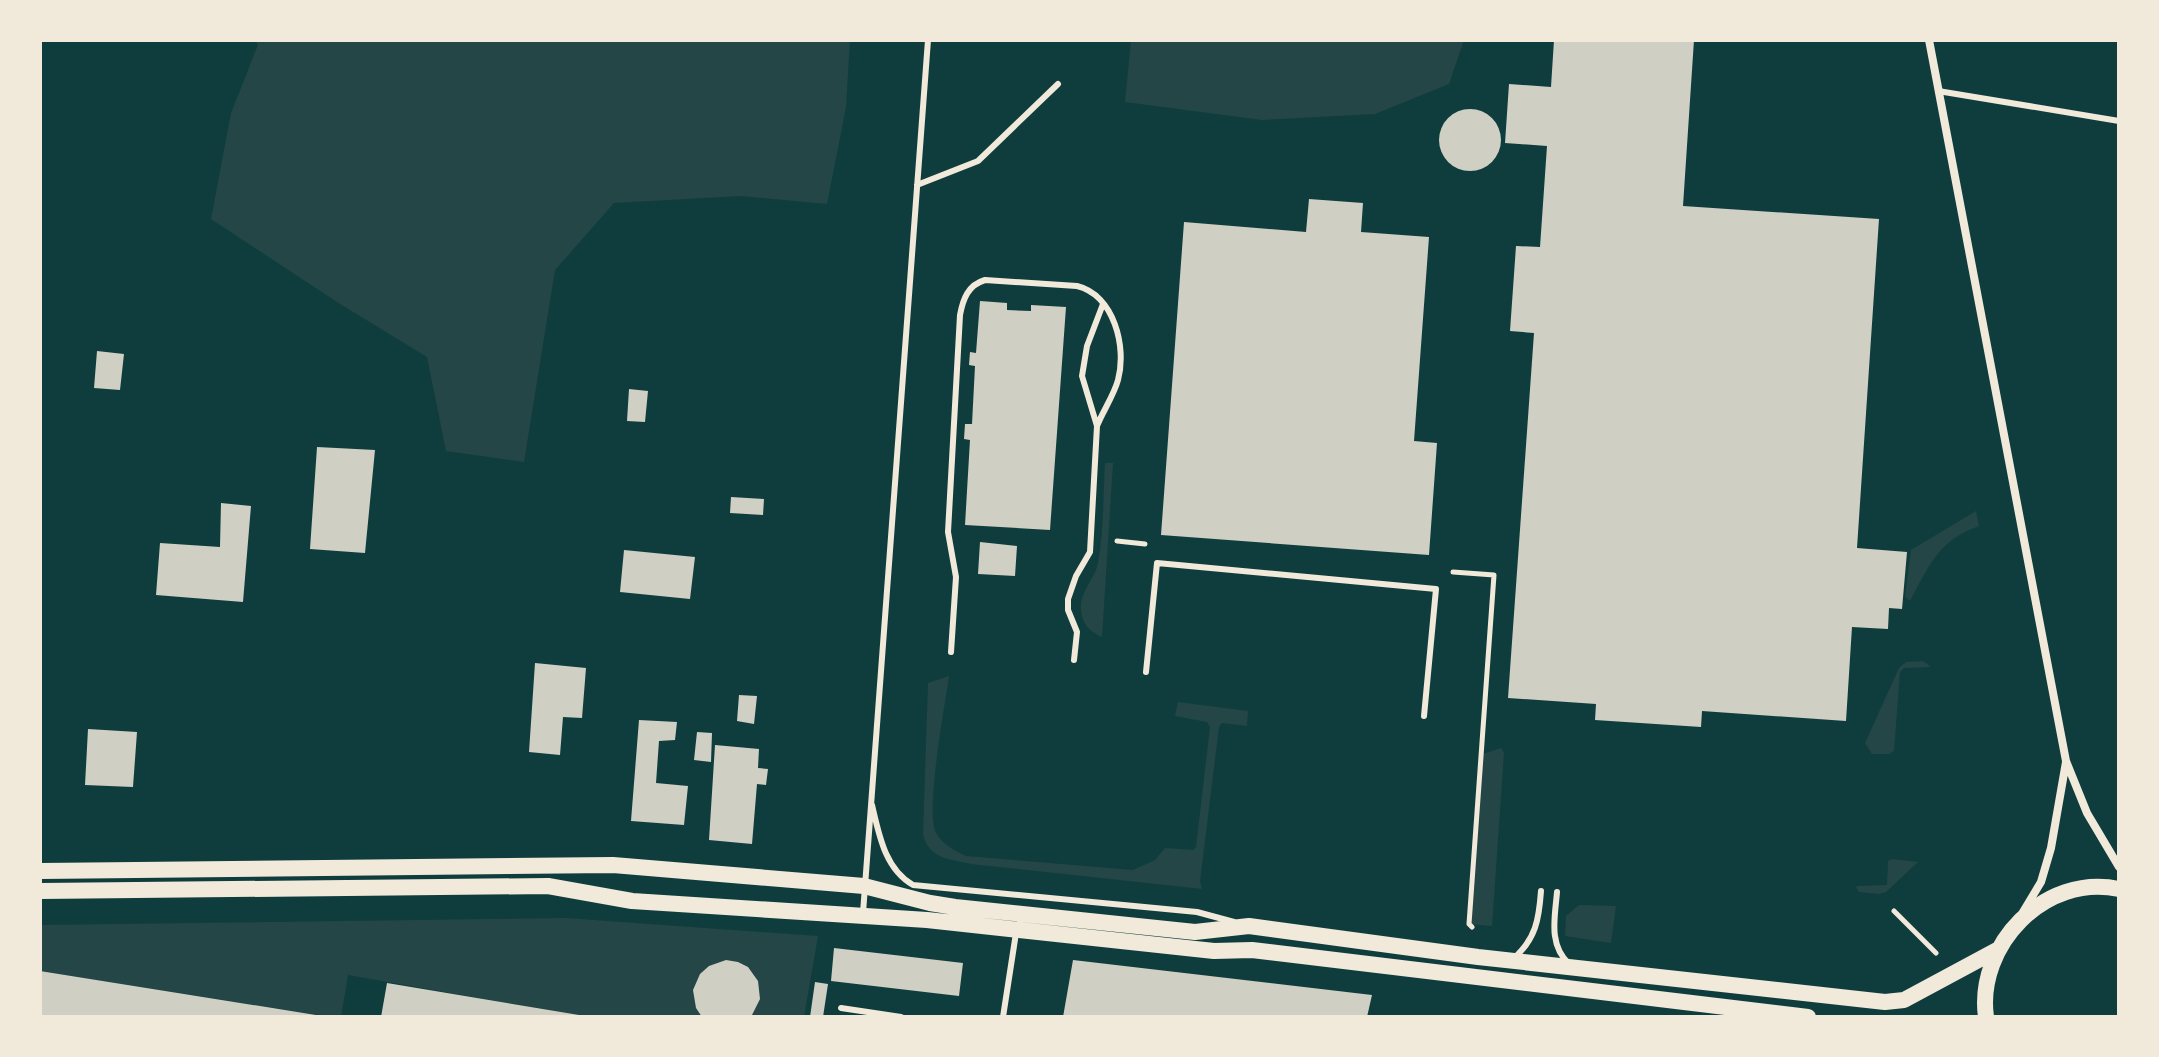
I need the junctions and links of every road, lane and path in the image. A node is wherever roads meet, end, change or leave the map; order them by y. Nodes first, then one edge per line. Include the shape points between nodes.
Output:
1 (928, 40) edge
2 (1929, 40) edge
3 (1058, 84) dead end
4 (1938, 91) junction
5 (2119, 121) edge
6 (917, 185) junction
7 (1103, 304) junction
8 (1097, 426) junction
9 (1117, 541) dead end
10 (1149, 544) dead end
11 (1447, 571) dead end
12 (951, 652) dead end
13 (1074, 660) dead end
14 (1146, 672) dead end
15 (1424, 716) dead end
16 (2066, 761) junction
17 (870, 796) junction
18 (2119, 867) edge
19 (40, 871) edge
20 (864, 886) junction
21 (2119, 889) edge
22 (40, 891) edge
23 (1541, 891) dead end
24 (1557, 892) dead end
25 (1894, 911) dead end
26 (863, 917) junction
27 (2018, 921) junction
28 (1249, 926) junction
29 (1017, 929) junction
30 (1474, 931) dead end
31 (1997, 950) junction
32 (1511, 961) junction
33 (1941, 961) dead end
34 (1575, 968) junction
35 (841, 1008) dead end
36 (901, 1017) edge
37 (1003, 1017) edge
38 (1808, 1017) edge
39 (1986, 1017) edge

1 - 6 lane
2 - 4 street
3 - 6 lane via 978,161
4 - 5 lane
4 - 16 street
6 - 17 lane
7 - 8 lane via 1082,376
7 - 8 lane via 1121,344 1118,380
7 - 12 lane via 1077,286 985,280 977,282 963,301 948,532 956,577
8 - 13 lane via 1090,552 1068,599 1077,632
9 - 10 path
11 - 30 path via 1494,575 1469,924
14 - 15 lane via 1157,563 1436,589
16 - 18 street via 2087,813
16 - 27 street via 2041,882
17 - 20 lane
17 - 28 lane via 892,866 913,885 1197,912
19 - 20 main road via 613,865
20 - 26 lane
20 - 28 main road via 970,909 1195,932
21 - 27 main road via 2077,889
22 - 26 main road via 548,886 632,901
23 - 32 lane via 1538,923 1526,948
24 - 34 lane via 1554,934 1561,955
25 - 33 path
26 - 29 main road
27 - 31 main road
28 - 32 main road
29 - 37 lane
29 - 38 main road via 1214,951 1252,950
31 - 34 main road via 1904,1000 1885,1002
31 - 39 main road via 1987,977
32 - 34 main road
35 - 36 lane

